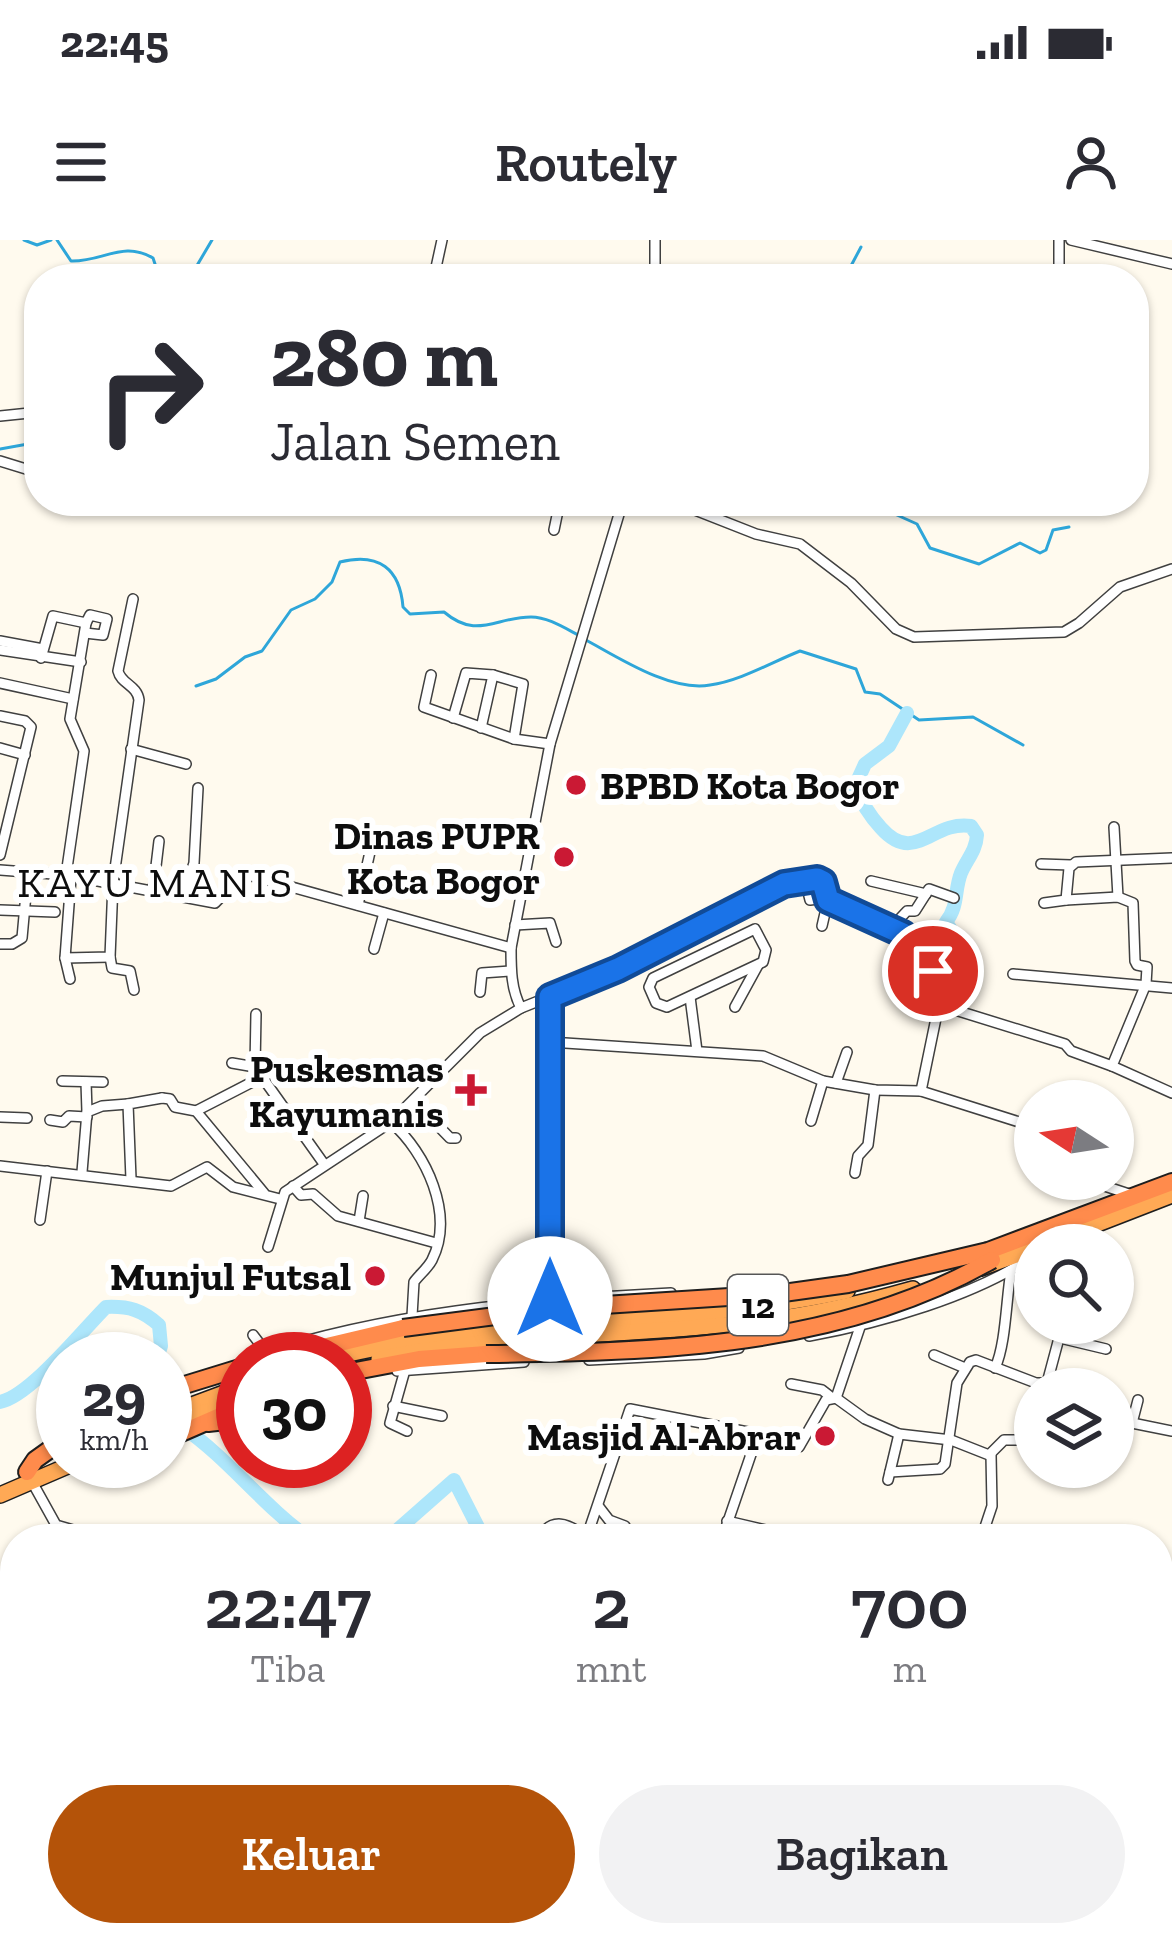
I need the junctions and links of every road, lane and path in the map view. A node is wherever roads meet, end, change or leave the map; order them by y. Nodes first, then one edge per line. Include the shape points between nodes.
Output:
1 (1071, 240) edge
2 (1124, 246) edge
3 (1172, 264) edge
4 (557, 516) edge
5 (618, 516) edge
6 (710, 516) edge
7 (554, 530) dead end
8 (1172, 569) edge
9 (133, 599) dead end
10 (0, 646) edge
11 (42, 653) junction
12 (81, 662) junction
13 (431, 675) dead end
14 (493, 675) junction
15 (0, 683) edge
16 (73, 699) junction
17 (0, 716) edge
18 (453, 718) junction
19 (481, 728) junction
20 (518, 740) junction
21 (0, 748) edge
22 (131, 749) junction
23 (549, 750) junction
24 (25, 755) junction
25 (186, 764) dead end
26 (0, 784) edge
27 (16, 787) junction
28 (198, 788) dead end
29 (4, 826) edge
30 (1114, 827) dead end
31 (159, 841) dead end
32 (370, 852) dead end
33 (0, 855) edge
34 (1172, 858) edge
35 (1116, 860) junction
36 (1040, 864) dead end
37 (830, 865) dead end
38 (1071, 865) junction
39 (0, 869) edge
40 (28, 872) junction
41 (69, 876) junction
42 (806, 880) junction
43 (822, 880) junction
44 (871, 881) dead end
45 (112, 883) junction
46 (153, 890) junction
47 (926, 894) junction
48 (183, 897) junction
49 (954, 898) dead end
50 (1118, 898) junction
51 (827, 899) junction
52 (1066, 900) junction
53 (1044, 903) dead end
54 (358, 905) junction
55 (0, 910) edge
56 (27, 910) junction
57 (55, 912) dead end
58 (384, 913) junction
59 (515, 925) junction
60 (821, 926) dead end
61 (891, 928) junction
62 (556, 942) dead end
63 (0, 944) edge
64 (511, 948) junction
65 (374, 949) dead end
66 (110, 957) junction
67 (64, 958) junction
68 (758, 965) junction
69 (511, 971) junction
70 (1012, 974) dead end
71 (70, 980) dead end
72 (1146, 984) junction
73 (1172, 988) edge
74 (134, 990) dead end
75 (480, 992) dead end
76 (550, 997) junction
77 (690, 997) junction
78 (939, 1005) junction
79 (735, 1007) dead end
80 (521, 1008) junction
81 (256, 1014) dead end
82 (550, 1042) junction
83 (698, 1051) junction
84 (847, 1052) dead end
85 (232, 1063) dead end
86 (1112, 1066) junction
87 (259, 1072) junction
88 (1172, 1073) edge
89 (62, 1081) dead end
90 (823, 1081) junction
91 (86, 1082) junction
92 (103, 1082) dead end
93 (836, 1083) junction
94 (875, 1090) junction
95 (1167, 1090) edge
96 (921, 1091) junction
97 (413, 1101) junction
98 (128, 1104) junction
99 (196, 1111) junction
100 (87, 1114) junction
101 (0, 1117) edge
102 (27, 1118) dead end
103 (50, 1120) dead end
104 (1014, 1120) edge
105 (811, 1121) dead end
106 (391, 1122) junction
107 (456, 1138) dead end
108 (324, 1164) junction
109 (0, 1166) edge
110 (47, 1172) junction
111 (82, 1172) junction
112 (855, 1172) dead end
113 (131, 1179) junction
114 (293, 1186) junction
115 (1172, 1187) edge
116 (264, 1193) junction
117 (1134, 1195) edge
118 (363, 1196) dead end
119 (280, 1199) junction
120 (1121, 1200) edge
121 (40, 1220) dead end
122 (359, 1221) junction
123 (1092, 1224) edge
124 (436, 1243) junction
125 (268, 1247) dead end
126 (1014, 1254) edge
127 (990, 1256) junction
128 (1012, 1271) joint
129 (923, 1280) junction
130 (550, 1299) junction
131 (858, 1305) junction
132 (715, 1310) junction
133 (408, 1322) junction
134 (861, 1327) junction
135 (549, 1330) junction
136 (367, 1332) edge
137 (1085, 1344) edge
138 (372, 1349) edge
139 (1106, 1349) dead end
140 (934, 1355) dead end
141 (372, 1365) edge
142 (995, 1367) junction
143 (965, 1368) junction
144 (372, 1369) edge
145 (405, 1370) junction
146 (372, 1372) edge
147 (1014, 1374) edge
148 (791, 1384) dead end
149 (834, 1398) junction
150 (1138, 1400) dead end
151 (216, 1406) edge
152 (393, 1406) junction
153 (216, 1412) edge
154 (1134, 1415) edge
155 (192, 1416) edge
156 (442, 1416) dead end
157 (201, 1417) junction
158 (216, 1418) edge
159 (192, 1422) edge
160 (1134, 1423) edge
161 (407, 1431) dead end
162 (1172, 1431) edge
163 (758, 1434) junction
164 (899, 1434) junction
165 (951, 1440) junction
166 (1014, 1440) edge
167 (991, 1455) junction
168 (36, 1459) edge
169 (36, 1472) edge
170 (36, 1474) edge
171 (29, 1476) junction
172 (0, 1485) edge
173 (0, 1495) edge
174 (599, 1507) junction
175 (727, 1521) junction
176 (55, 1524) edge
177 (592, 1524) edge
178 (620, 1524) edge
179 (726, 1524) edge
180 (740, 1524) edge
181 (985, 1524) edge

1 - 2 street
2 - 3 street
4 - 7 street
5 - 23 street
6 - 8 street via 800,544 914,638 1064,632 1120,587
9 - 22 street via 118,671 138,694
10 - 11 street
11 - 12 street
11 - 12 street via 53,616 86,628
12 - 16 street
13 - 18 street via 423,706
14 - 18 street via 466,673
14 - 19 street
14 - 20 street via 524,684
15 - 16 street
16 - 41 street via 71,727 84,751
17 - 24 street via 30,724
18 - 19 street
19 - 20 street
20 - 23 street
21 - 24 street
22 - 25 street
22 - 45 street
23 - 59 street
24 - 27 street
26 - 27 street
27 - 29 street
28 - 48 street via 194,863
29 - 33 street
30 - 35 street
31 - 46 street
32 - 54 street
34 - 35 street
35 - 38 street
35 - 50 street
36 - 38 street
37 - 43 street
38 - 52 street
39 - 40 street
40 - 41 street
40 - 56 street
41 - 45 street
41 - 67 street
42 - 43 street
42 - 51 street via 810,900
42 - 76 street
43 - 51 street
44 - 47 street
45 - 46 street
45 - 66 street
46 - 48 street
47 - 49 street
47 - 61 street
48 - 54 street via 219,903 240,877 252,876
50 - 52 street
50 - 72 street via 1133,902 1135,961 1147,967
51 - 60 street
51 - 61 street
52 - 53 street
54 - 58 street
55 - 56 street
56 - 57 street
56 - 63 street via 22,938
58 - 64 street
58 - 65 street
59 - 62 street via 552,924
59 - 64 street
61 - 78 street via 933,971
64 - 69 street
66 - 67 street
66 - 74 street via 112,968 130,971
67 - 71 street
68 - 77 street
68 - 77 street via 766,950 759,931 750,930 649,983 660,1006
68 - 79 street
69 - 75 street via 482,973
69 - 80 street
70 - 72 street
72 - 73 street
72 - 86 street
76 - 80 street
76 - 82 street
77 - 83 street
78 - 86 street
78 - 96 street
80 - 97 street via 479,1033
81 - 87 street
82 - 83 street
82 - 130 street
83 - 90 street via 764,1056
84 - 93 street
85 - 87 street
86 - 95 street
87 - 99 street
87 - 108 street
88 - 95 street
89 - 91 street
90 - 93 street
90 - 105 street
91 - 92 street
91 - 100 street
93 - 94 street
94 - 96 street
94 - 112 street via 868,1148
96 - 104 street
97 - 106 street
97 - 107 street
98 - 99 street via 161,1094
98 - 100 street
98 - 113 street
99 - 116 street
100 - 103 street
100 - 111 street
101 - 102 street
106 - 108 street
106 - 124 street via 432,1180
108 - 114 street
109 - 110 street
110 - 111 street
110 - 121 street
111 - 113 street
113 - 116 street via 171,1186 207,1167 233,1187
114 - 119 street
114 - 122 street
115 - 117 highway, 12
115 - 123 highway, 12
115 - 127 highway
116 - 119 street
118 - 122 street
119 - 125 street
120 - 129 highway, 12
122 - 124 street
124 - 133 street via 412,1287
126 - 129 highway, 12
127 - 133 highway, bridge via 776,1294
127 - 144 highway, bridge via 962,1277 865,1312 751,1340
128 - 134 street
128 - 142 street
129 - 131 highway, 12
129 - 132 highway, 12
130 - 132 street via 717,1290
130 - 133 street
130 - 135 street
131 - 134 street
131 - 135 highway, 12 via 749,1323
132 - 135 highway, 12
133 - 136 highway
134 - 145 street via 704,1354
134 - 149 street
135 - 138 highway, 12
135 - 141 highway, 12
137 - 139 street
140 - 143 street
142 - 143 street via 976,1360
142 - 147 street
143 - 165 street
145 - 146 street
145 - 152 street
148 - 149 street
149 - 163 street via 799,1447
149 - 164 street
150 - 154 street
151 - 157 highway
152 - 156 street
152 - 161 street via 392,1426
153 - 157 highway
155 - 157 highway
157 - 158 highway
157 - 159 highway
160 - 162 street
163 - 174 street via 630,1409
163 - 175 street
164 - 165 street
164 - 165 street via 889,1476 940,1469
165 - 167 street
166 - 167 street
167 - 181 street
168 - 171 highway
169 - 171 highway
170 - 171 highway
171 - 172 highway
171 - 173 highway
171 - 176 street
174 - 177 street
174 - 178 street
175 - 179 street
175 - 180 street

